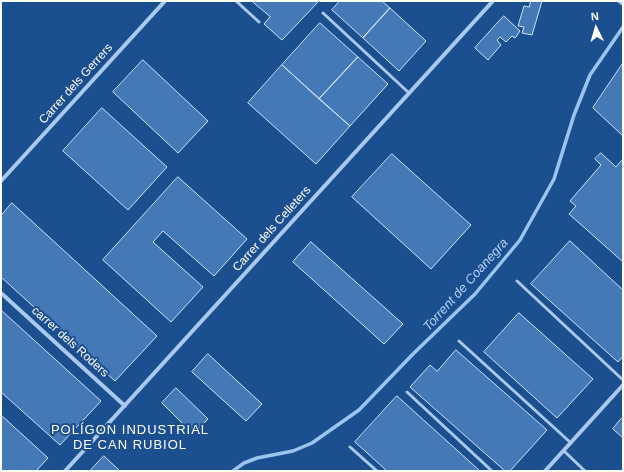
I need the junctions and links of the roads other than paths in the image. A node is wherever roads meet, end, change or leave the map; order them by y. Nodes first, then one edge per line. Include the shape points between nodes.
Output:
1 (165, 1) edge
2 (236, 1) edge
3 (493, 1) edge
4 (323, 13) dead end
5 (259, 22) dead end
6 (409, 93) junction
7 (1, 181) edge
8 (517, 281) dead end
9 (1, 293) edge
10 (459, 341) dead end
11 (623, 380) edge
12 (623, 385) edge
13 (407, 392) dead end
14 (125, 406) junction
15 (571, 443) junction
16 (350, 447) dead end
17 (564, 451) junction
18 (65, 471) edge
19 (377, 471) edge
20 (492, 471) edge
21 (545, 471) edge
22 (585, 471) edge

1 - 7 street, Carrer dels Gerrers
2 - 5 lane
3 - 6 street, Carrer dels Celleters
4 - 6 lane
6 - 14 street, Carrer dels Celleters
8 - 11 lane
9 - 14 street, carrer dels Roders
10 - 15 lane
12 - 15 street
13 - 20 lane
14 - 18 street, Carrer dels Celleters
15 - 17 street
16 - 19 lane
17 - 21 street
17 - 22 lane

